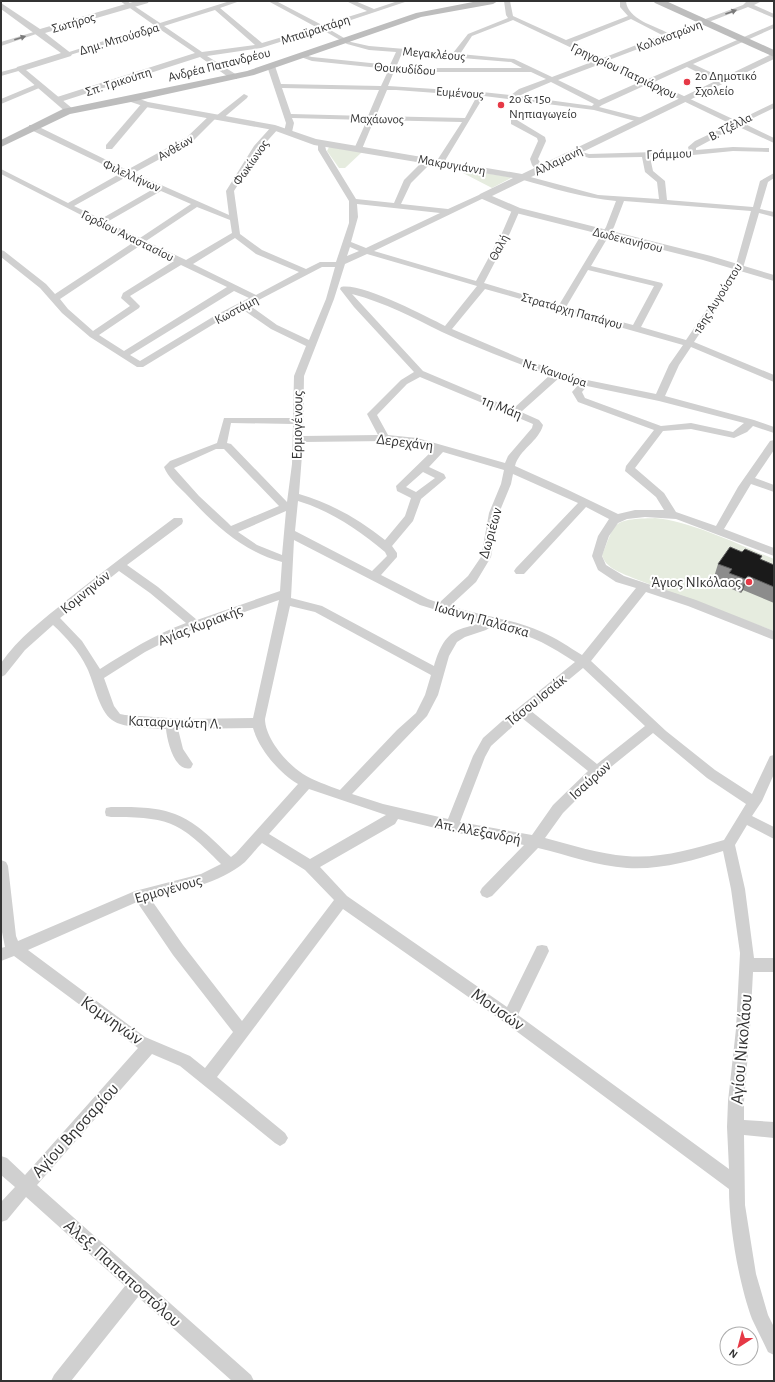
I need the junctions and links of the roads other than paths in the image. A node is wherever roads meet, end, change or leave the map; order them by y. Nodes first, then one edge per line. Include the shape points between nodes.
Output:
1 (145, 1) edge
2 (237, 1) edge
3 (271, 1) edge
4 (349, 1) edge
5 (405, 1) edge
6 (493, 1) edge
7 (507, 1) edge
8 (623, 1) edge
9 (658, 1) edge
10 (739, 1) edge
11 (759, 1) edge
12 (126, 3) edge
13 (1, 5) edge
14 (749, 5) junction
15 (216, 8) junction
16 (374, 11) junction
17 (774, 16) edge
18 (631, 17) junction
19 (513, 18) junction
20 (703, 22) junction
21 (159, 26) junction
22 (774, 26) edge
23 (322, 27) junction
24 (39, 32) junction
25 (667, 35) junction
26 (742, 40) junction
27 (345, 41) junction
28 (566, 43) junction
29 (1, 44) edge
30 (261, 46) junction
31 (400, 50) junction
32 (68, 54) junction
33 (455, 54) junction
34 (201, 55) junction
35 (774, 55) edge
36 (302, 56) junction
37 (603, 60) junction
38 (687, 64) junction
39 (271, 66) junction
40 (392, 68) junction
41 (20, 69) junction
42 (533, 69) junction
43 (1, 74) edge
44 (234, 77) junction
45 (552, 80) junction
46 (648, 81) junction
47 (722, 81) junction
48 (40, 86) junction
49 (278, 86) junction
50 (384, 88) junction
51 (482, 94) junction
52 (244, 96) dead end
53 (513, 97) junction
54 (131, 99) junction
55 (684, 99) junction
56 (57, 100) junction
57 (1, 102) edge
58 (146, 104) junction
59 (596, 105) junction
60 (774, 105) edge
61 (70, 111) junction
62 (288, 116) junction
63 (216, 117) junction
64 (371, 118) junction
65 (467, 120) junction
66 (639, 120) junction
67 (514, 122) dead end
68 (737, 123) junction
69 (32, 127) junction
70 (275, 128) junction
71 (288, 132) junction
72 (717, 133) junction
73 (774, 141) edge
74 (321, 143) junction
75 (1, 144) edge
76 (109, 147) dead end
77 (358, 149) junction
78 (733, 149) junction
79 (766, 150) dead end
80 (574, 152) junction
81 (693, 153) junction
82 (646, 154) junction
83 (429, 160) junction
84 (440, 162) junction
85 (540, 169) junction
86 (1, 171) edge
87 (128, 173) junction
88 (774, 175) edge
89 (524, 177) junction
90 (161, 188) junction
91 (484, 196) junction
92 (621, 198) junction
93 (353, 201) junction
94 (663, 201) junction
95 (196, 204) junction
96 (68, 206) junction
97 (396, 207) junction
98 (516, 210) junction
99 (756, 210) junction
100 (450, 213) junction
101 (774, 215) edge
102 (234, 218) junction
103 (101, 222) junction
104 (607, 233) junction
105 (236, 235) junction
106 (139, 241) junction
107 (346, 244) junction
108 (366, 251) junction
109 (1, 253) edge
110 (183, 263) junction
111 (340, 264) junction
112 (586, 267) junction
113 (739, 268) junction
114 (305, 272) junction
115 (774, 278) edge
116 (481, 284) junction
117 (335, 285) junction
118 (234, 287) junction
119 (346, 289) junction
120 (256, 298) junction
121 (54, 299) junction
122 (243, 304) junction
123 (560, 308) junction
124 (636, 328) junction
125 (446, 330) junction
126 (93, 335) junction
127 (688, 343) junction
128 (311, 345) junction
129 (123, 355) junction
130 (420, 373) junction
131 (557, 374) junction
132 (774, 380) edge
133 (585, 383) junction
134 (658, 398) junction
135 (515, 412) junction
136 (297, 421) junction
137 (751, 422) junction
138 (660, 429) junction
139 (774, 430) edge
140 (385, 438) junction
141 (298, 439) junction
142 (774, 443) edge
143 (221, 445) junction
144 (441, 447) junction
145 (422, 467) junction
146 (509, 468) junction
147 (749, 480) junction
148 (774, 489) edge
149 (417, 497) junction
150 (585, 502) junction
151 (291, 504) junction
152 (672, 514) junction
153 (617, 518) junction
154 (178, 521) dead end
155 (230, 531) junction
156 (718, 531) junction
157 (289, 533) junction
158 (386, 546) junction
159 (774, 552) edge
160 (286, 560) junction
161 (119, 565) junction
162 (520, 571) dead end
163 (373, 576) junction
164 (643, 587) junction
165 (285, 597) junction
166 (441, 608) junction
167 (53, 618) junction
168 (491, 621) junction
169 (194, 624) junction
170 (774, 636) edge
171 (584, 660) junction
172 (1, 672) edge
173 (437, 673) junction
174 (97, 676) junction
175 (523, 712) junction
176 (172, 723) junction
177 (259, 723) junction
178 (654, 726) junction
179 (774, 760) edge
180 (187, 764) dead end
181 (597, 771) junction
182 (307, 782) junction
183 (342, 796) junction
184 (754, 802) junction
185 (111, 812) dead end
186 (395, 813) junction
187 (745, 818) junction
188 (452, 826) junction
189 (774, 833) edge
190 (260, 835) junction
191 (535, 842) junction
192 (728, 844) junction
193 (231, 865) junction
194 (1, 866) edge
195 (310, 866) junction
196 (487, 892) dead end
197 (140, 895) junction
198 (342, 900) junction
199 (15, 948) junction
200 (542, 951) dead end
201 (1, 954) edge
202 (747, 965) junction
203 (774, 965) edge
204 (509, 1017) junction
205 (242, 1032) junction
206 (150, 1046) junction
207 (207, 1078) junction
208 (735, 1127) junction
209 (774, 1130) edge
210 (280, 1138) dead end
211 (1, 1164) edge
212 (736, 1185) junction
213 (26, 1186) junction
214 (1, 1214) edge
215 (136, 1286) junction
216 (774, 1346) edge
217 (60, 1381) edge
218 (245, 1381) edge

1 - 12 street, Σωτήρος
2 - 15 street, Δημ. Μπούσδρα
3 - 23 street, Μεγακλέους
4 - 16 street
5 - 16 street, Μπαϊρακτάρη
6 - 27 main road, Ανδρέα Παπανδρέου via 420,15
7 - 19 street via 509,15
8 - 18 street via 623,9
9 - 20 main road
10 - 14 street
11 - 14 street, Κολοκοτρώνη
12 - 21 street
12 - 24 street, Σωτήρος
13 - 24 street
14 - 17 street
20 -> 14 street, Κολοκοτρώνη
15 - 21 street, Δημ. Μπούσδρα
15 - 30 street
16 - 23 street, Μπαϊρακτάρη
18 - 25 street
18 - 28 street
19 - 28 street, Γρηγορίου Πατριάρχου
19 - 33 street via 469,36
20 - 25 street, Κολοκοτρώνη
20 - 26 main road
21 - 32 street, Δημ. Μπούσδρα
21 - 34 street
22 - 26 street
23 - 27 street, Μεγακλέους
23 - 30 street, Μπαϊρακτάρη
29 -> 24 street, Σωτήρος
24 - 32 street
25 - 37 street, Κολοκοτρώνη
26 - 35 main road
26 - 38 street
27 - 31 street, Μεγακλέους via 369,48
27 - 36 main road, Ανδρέα Παπανδρέου
28 - 37 street, Γρηγορίου Πατριάρχου
30 - 34 street, Μπαϊρακτάρη
31 - 33 street, Μεγακλέους
31 - 40 street
32 - 41 street, Δημ. Μπούσδρα
33 - 42 street, Μεγακλέους via 512,60
34 - 44 street
34 - 56 street, Σπ. Τρικούπη
35 - 47 street, Αλλαμανή
36 - 39 main road, Ανδρέα Παπανδρέου
36 - 40 street, Θουκυδίδου
37 - 45 street, Κολοκοτρώνη
37 - 46 street, Γρηγορίου Πατριάρχου
38 - 46 street
38 - 47 street
39 - 44 main road, Ανδρέα Παπανδρέου
39 - 49 street
40 - 42 street, Θουκυδίδου
40 - 50 street
41 - 43 street, Δημ. Μπούσδρα
41 - 48 street
42 - 45 street, Μεγακλέους
44 - 54 main road, Ανδρέα Παπανδρέου
45 - 53 street, Κολοκοτρώνη
45 - 59 street, Μεγακλέους
46 - 55 street, Γρηγορίου Πατριάρχου
46 - 59 street
47 - 55 street, Αλλαμανή
48 - 56 street
48 - 57 street
49 - 50 street, Ευμένους
49 - 62 street
50 - 51 street, Ευμένους
50 - 64 street
51 - 53 street, Ευμένους
51 - 65 street
52 - 63 street, Ανθέων
53 - 59 street, Ευμένους
54 - 58 street, Μακρυγιάννη
54 - 61 main road, Ανδρέα Παπανδρέου
55 - 66 street, Αλλαμανή
55 - 68 street, Γρηγορίου Πατριάρχου
56 - 61 street
58 - 63 street, Μακρυγιάννη
58 - 76 street
59 - 66 street, Ευμένους
60 - 68 street, Β. Τζέλλα
61 - 69 main road, Ανδρέα Παπανδρέου
62 - 64 street, Μαχάωνος
62 - 71 street
63 - 70 street, Μακρυγιάννη
63 - 87 street, Ανθέων via 190,139
64 - 65 street, Μαχάωνος
64 - 77 street
65 - 84 street
66 - 80 street, Αλλαμανή
67 - 85 street via 542,137 534,159
68 - 72 street, Β. Τζέλλα
68 - 73 street, Γρηγορίου Πατριάρχου
69 - 75 main road, Ανδρέα Παπανδρέου
69 - 87 street, Φιλελλήνων
70 - 71 street, Μακρυγιάννη
70 - 102 street, Φωκίωνος via 257,148 230,191
71 - 74 street, Μακρυγιάννη
72 - 78 street
72 - 81 street, Β. Τζέλλα via 694,145
74 - 77 street, Μακρυγιάννη
74 - 93 street, Ερμογένους via 322,150
77 - 83 street, Μακρυγιάννη
78 - 79 street, Γράμμου
78 - 81 street, Γράμμου
80 - 82 street, Γράμμου via 589,156
80 - 85 street, Αλλαμανή
81 - 82 street, Γράμμου
82 - 94 street via 649,172 660,181
83 - 84 street, Μακρυγιάννη
83 - 97 street via 407,182
84 - 89 street, Μακρυγιάννη
85 - 89 street, Αλλαμανή
86 - 96 street, Γορδίου Αναστασίου
87 - 90 street, Φιλελλήνων
87 - 96 street, Ανθέων
88 - 99 street, 18ης Αυγούστου via 764,181
89 - 91 street, Αλλαμανή
89 - 92 street, Μακρυγιάννη via 586,195
90 - 95 street, Φιλελλήνων
90 - 103 street
91 - 98 street, Δωδεκανήσου
91 - 100 street, Αλλαμανή
92 - 94 street, Μακρυγιάννη
92 - 104 street via 615,219
93 - 97 street
93 - 107 street, Ερμογένους via 354,217
94 - 99 street, Μακρυγιάννη
95 - 102 street, Φιλελλήνων
95 - 106 street
96 - 103 street, Γορδίου Αναστασίου
97 - 100 street
98 - 104 street, Δωδεκανήσου
98 - 116 street, Θαλή
99 - 101 street, Μακρυγιάννη
99 - 113 street, 18ης Αυγούστου
100 - 108 street, Αλλαμανή
102 - 105 street, Φωκίωνος
103 - 106 street, Γορδίου Αναστασίου
104 - 112 street
104 - 113 street, Δωδεκανήσου
105 - 110 street
105 - 114 street via 259,252
106 - 110 street, Γορδίου Αναστασίου
106 - 121 street
107 - 108 street, Στρατάρχη Παπάγου
107 - 111 street, Ερμογένους
108 - 111 street, Αλλαμανή
108 - 116 street, Στρατάρχη Παπάγου
109 - 121 street via 43,286
110 - 118 street, Γορδίου Αναστασίου
110 - 126 street via 126,295 125,298 136,306
111 - 114 street, Κωστάμη via 322,264
111 - 117 street, Ερμογένους
112 - 123 street
112 - 124 street via 659,285
113 - 115 street, Δωδεκανήσου
113 - 127 street, 18ης Αυγούστου
114 - 120 street, Κωστάμη
116 - 123 street, Στρατάρχη Παπάγου
116 - 125 street, Θαλή
117 - 119 street
117 - 128 street, Ερμογένους
118 - 120 street, Γορδίου Αναστασίου
118 - 129 street
119 - 125 street, Ντ. Κανιούρα via 405,309
119 - 130 street, 1η Μάη via 357,305
120 - 122 street, Κωστάμη
121 - 126 street
122 - 128 street via 274,326
122 - 129 street, Κωστάμη via 143,365
123 - 124 street, Στρατάρχη Παπάγου
124 - 127 street, Στρατάρχη Παπάγου
125 - 131 street, Ντ. Κανιούρα
126 - 129 street
127 - 132 street, Στρατάρχη Παπάγου
127 - 134 street, 18ης Αυγούστου
128 - 136 street, Ερμογένους via 299,376
130 - 135 street, 1η Μάη
130 - 140 street via 404,382 372,414 376,426
131 - 133 street, Ντ. Κανιούρα
131 - 135 street
133 - 134 street, Ντ. Κανιούρα
133 - 138 street via 577,392 581,400
134 - 137 street, Ντ. Κανιούρα
135 - 146 street, 1η Μάη via 534,420 538,427 512,458
136 - 141 street, Ερμογένους
136 - 143 street via 227,420
137 - 138 street via 744,430 734,435 691,426
137 - 139 street, Ντ. Κανιούρα
138 - 152 street via 630,471 660,495
140 - 141 street, Δερεχάνη
140 - 144 street, Δερεχάνη via 417,441
141 - 151 street, Ερμογένους
142 - 147 street
143 - 151 street via 231,448
143 - 155 street via 169,467 170,472
144 - 145 street
144 - 146 street, Δερεχάνη
145 - 149 street via 401,486 401,489
145 - 149 street via 441,478
146 - 150 street
146 - 166 street, Δωριέων via 506,484 494,513 486,557 472,579
147 - 148 street
147 - 156 street
149 - 158 street via 407,522
150 - 153 street
150 - 162 street
151 - 155 street
151 - 157 street, Ερμογένους
151 - 158 street via 310,501 333,511
152 - 153 street via 647,513
152 - 156 street
153 - 164 street via 609,525 598,552 598,561 611,574
154 - 161 street, Κομνηνών
155 - 160 street via 270,556
156 - 159 street
157 - 160 street, Ερμογένους
157 - 163 street, Ιωάννη Παλάσκα
158 - 163 street via 392,556
160 - 165 street, Ερμογένους
161 - 167 street, Κομνηνών
161 - 169 street via 159,593
163 - 166 street, Ιωάννη Παλάσκα
164 - 170 street via 692,603
164 - 171 street, Τάσου Ισαάκ
165 - 169 street, Αγίας Κυριακής
165 - 173 street via 318,609
165 - 177 street, Ερμογένους
166 - 168 street, Ιωάννη Παλάσκα
167 - 172 street, Κομνηνών via 22,646
167 - 174 street, Καταφυγιώτη Λ. via 79,644
168 - 171 street, Ιωάννη Παλάσκα via 533,632
168 - 173 street via 482,628 455,637
169 - 174 street, Αγίας Κυριακής via 162,638
171 - 175 street, Τάσου Ισαάκ
171 - 178 street, Ιωάννη Παλάσκα
173 - 183 street via 421,715 380,754
174 - 176 street, Καταφυγιώτη Λ. via 103,694 117,719 130,722
175 - 181 street
175 - 188 street, Τάσου Ισαάκ via 485,745
176 - 177 street, Καταφυγιώτη Λ.
176 - 180 street via 173,744
177 - 182 street, Απ. Αλεξανδρή via 263,738 282,763 293,774
178 - 181 street, Ισαύρων
178 - 184 street, Ιωάννη Παλάσκα via 722,782
179 - 184 street
181 - 191 street, Ισαύρων via 558,809
182 - 183 street, Απ. Αλεξανδρή
182 - 190 street, Ερμογένους
183 - 186 street, Απ. Αλεξανδρή
184 - 187 street
185 - 193 street via 152,814 180,820
186 - 188 street, Απ. Αλεξανδρή
186 - 195 street via 390,820
187 - 189 street
187 - 192 street
188 - 191 street, Απ. Αλεξανδρή
190 - 193 street, Ερμογένους
190 - 195 street, Μουσών
191 - 192 street, Απ. Αλεξανδρή via 612,860 644,862 676,859
191 - 196 street, Ισαύρων
192 - 202 street, Αγίου Νικολάου via 746,936
193 - 197 street, Ερμογένους via 208,877
194 - 199 street via 10,942
195 - 198 street, Μουσών
197 - 199 street, Ερμογένους
197 - 205 street via 178,950
198 - 204 street, Μουσών
198 - 205 street
199 - 201 street, Ερμογένους
199 - 206 street, Κομνηνών via 131,1035
200 - 204 street
202 - 203 street
202 - 208 street, Αγίου Νικολάου
204 - 212 street, Μουσών
205 - 207 street
206 - 207 street, Κομνηνών via 176,1056
206 - 213 street, Αγίου Βησσαρίου
207 - 210 street, Κομνηνών
208 - 209 street
208 - 212 street, Αγίου Νικολάου
211 - 213 street, Αλεξ. Παπαποστόλου
212 - 216 street, Αγίου Νικολάου via 748,1274 760,1317
213 - 214 street, Αγίου Βησσαρίου
213 - 215 street, Αλεξ. Παπαποστόλου
215 - 217 street
215 - 218 street, Αλεξ. Παπαποστόλου

